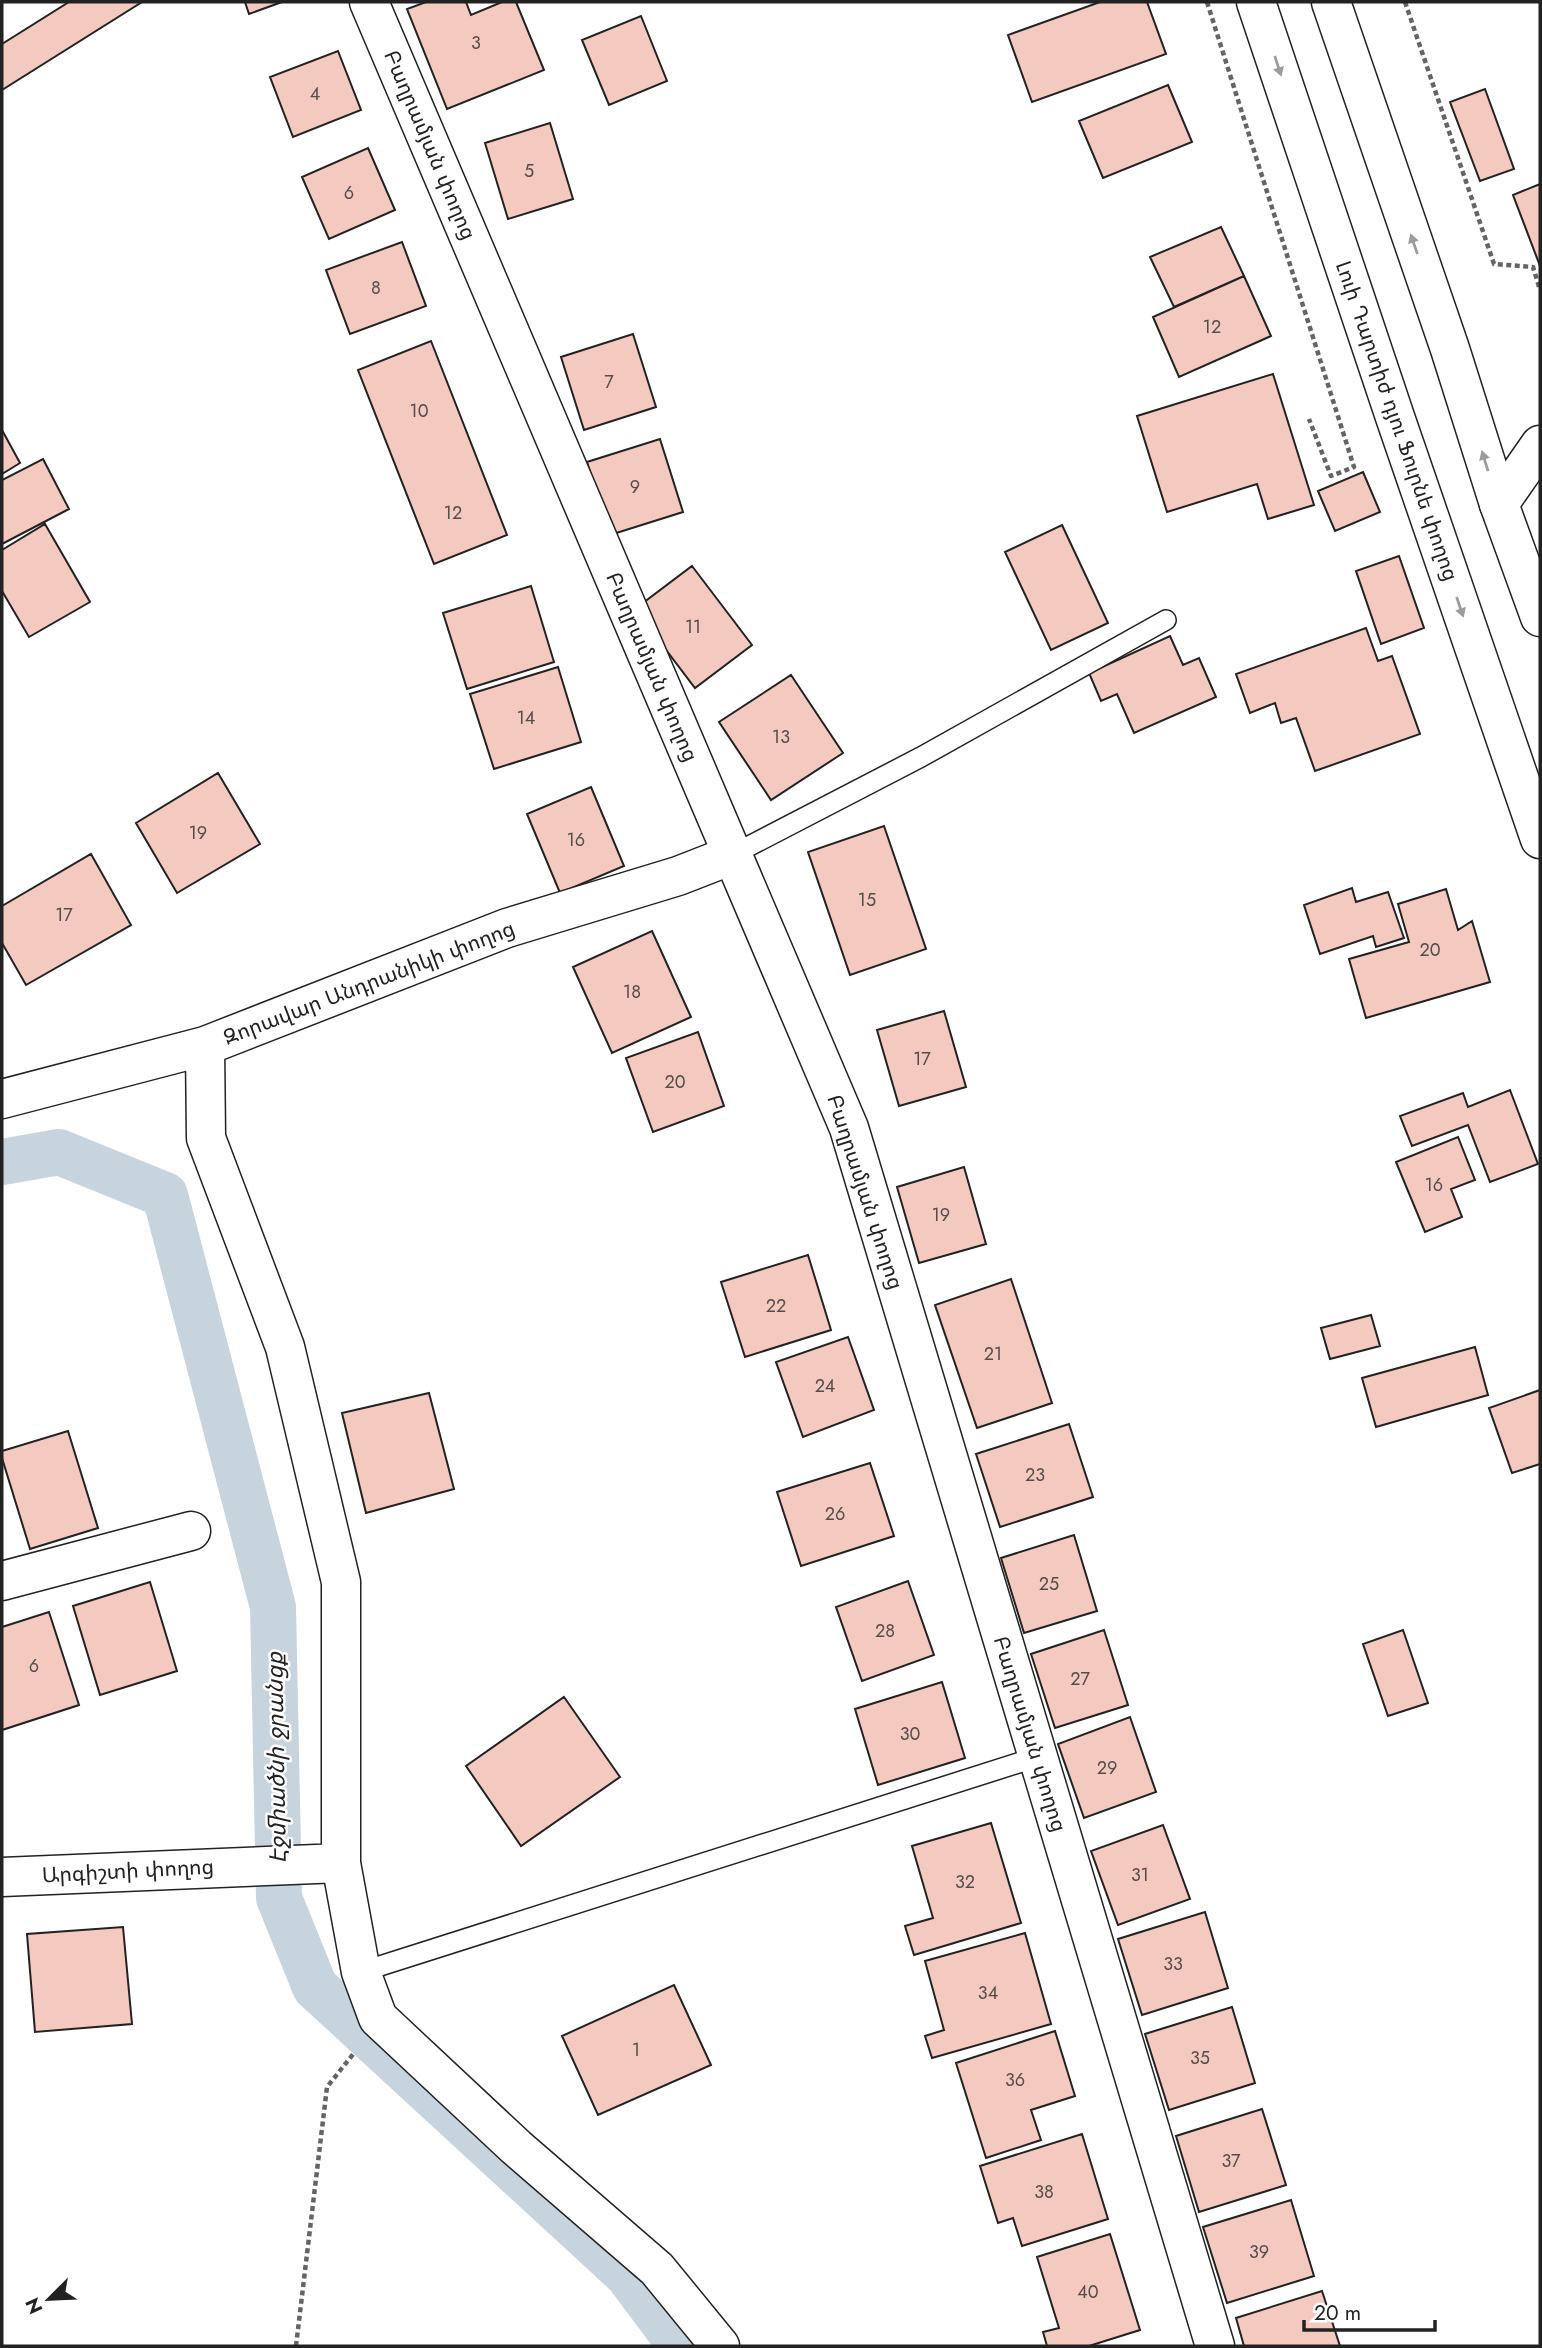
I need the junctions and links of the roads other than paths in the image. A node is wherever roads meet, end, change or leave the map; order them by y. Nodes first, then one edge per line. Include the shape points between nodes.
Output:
1 (369, 2) edge
2 (1256, 2) edge
3 (1331, 2) edge
4 (1540, 445) edge
5 (1499, 503) junction
6 (1540, 617) edge
7 (1166, 620) dead end
8 (1540, 839) edge
9 (732, 855) junction
10 (205, 1046) junction
11 (2, 1099) edge
12 (191, 1531) dead end
13 (2, 1581) edge
14 (1037, 1757) junction
15 (325, 1863) junction
16 (2, 1877) edge
17 (361, 1972) junction
18 (720, 2346) edge
19 (1215, 2346) edge

1 - 9 main road, Բաղրամյան փողոց
2 -> 8 main road, Լուի Դարտիժ դյու Ֆուրնե փողոց
5 -> 3 main road
4 - 5 main road
5 - 6 main road
7 - 9 lane via 921,757
9 - 10 main road, Զորավար Անդրանիկի փողոց via 507,928
9 - 14 main road, Բաղրամյան փողոց via 849,1128
10 - 11 main road, Զորավար Անդրանիկի փողոց
10 - 15 main road via 206,1138 285,1347 341,1582
12 - 13 main road
14 - 17 lane
14 - 19 main road, Բաղրամյան փողոց
15 - 16 main road, Արգիշտի փողոց
15 - 17 main road
17 - 18 main road via 378,2018 516,2147 657,2269

